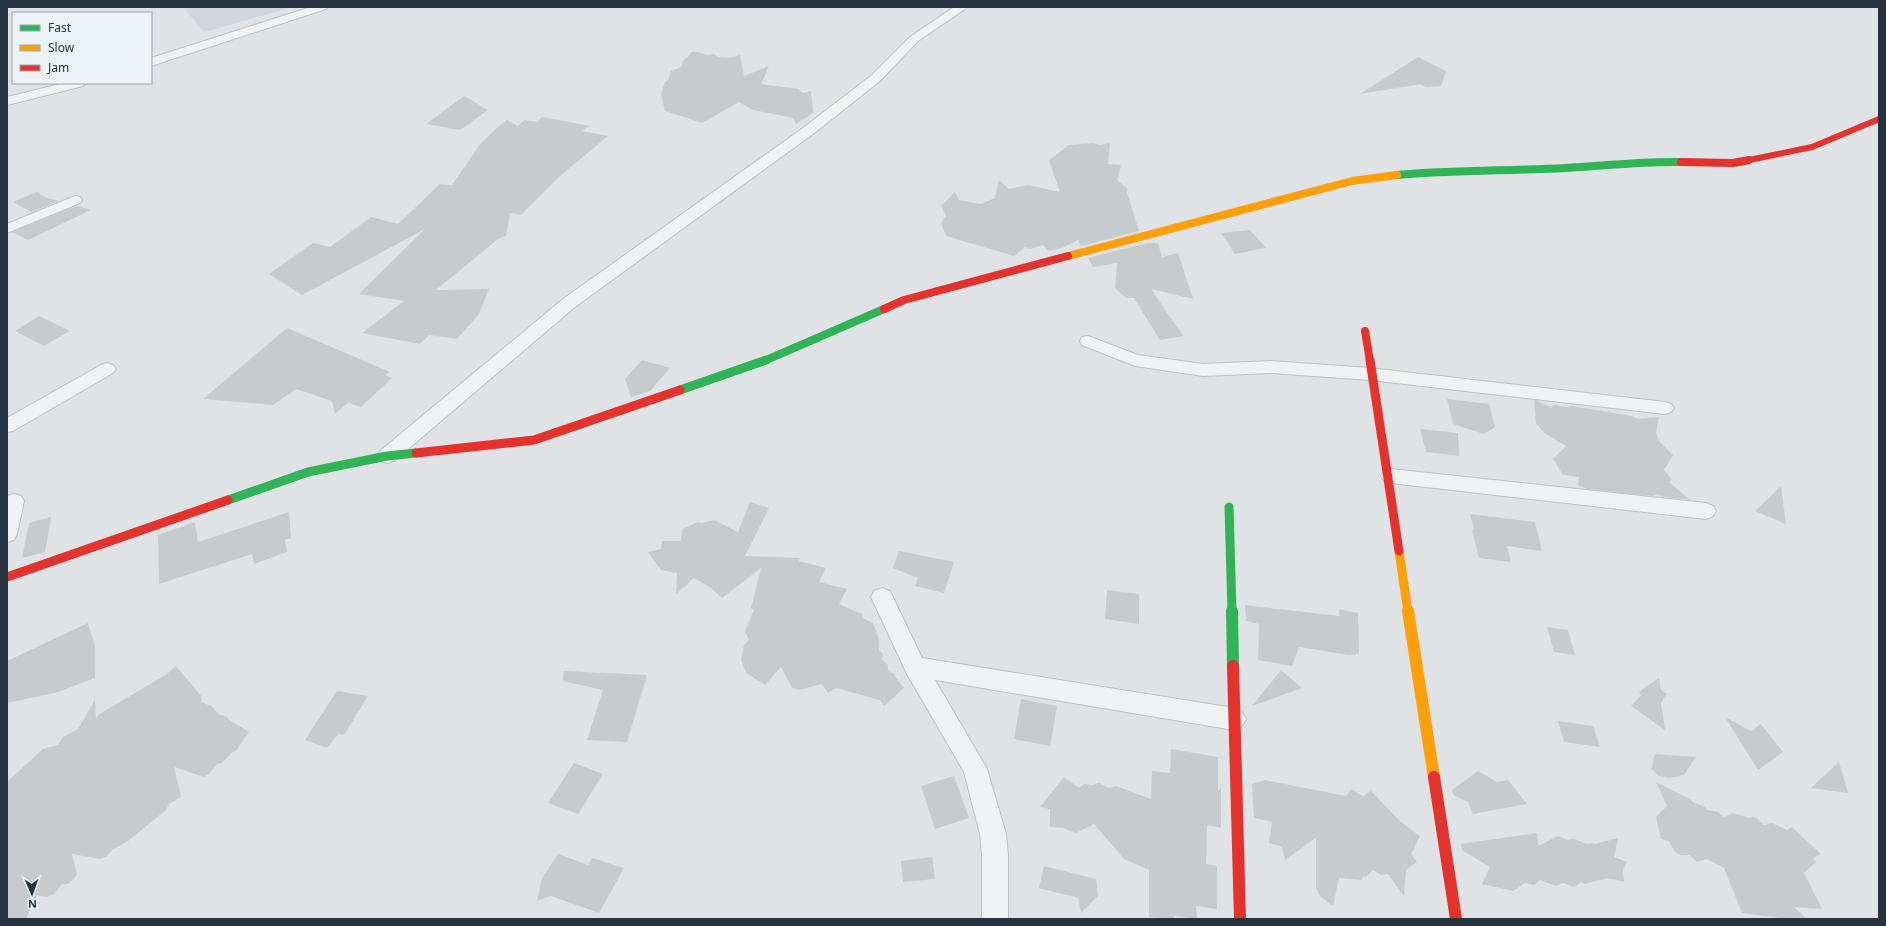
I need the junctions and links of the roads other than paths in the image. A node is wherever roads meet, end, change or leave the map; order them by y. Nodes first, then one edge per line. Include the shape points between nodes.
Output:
1 (322, 7) edge
2 (962, 7) edge
3 (152, 62) edge
4 (75, 84) edge
5 (7, 101) edge
6 (1879, 119) edge
7 (75, 200) dead end
8 (7, 228) edge
9 (1365, 331) dead end
10 (1088, 341) dead end
11 (107, 369) dead end
12 (1370, 374) junction
13 (1665, 408) dead end
14 (7, 426) edge
15 (387, 456) junction
16 (1391, 476) dead end
17 (7, 504) edge
18 (1229, 507) dead end
19 (1706, 511) dead end
20 (7, 534) edge
21 (7, 577) edge
22 (882, 597) dead end
23 (916, 667) junction
24 (1234, 719) junction
25 (995, 919) edge
26 (1240, 919) edge
27 (1456, 919) edge

1 - 3 street
2 - 15 street via 914,39 876,78 808,131 569,303
4 - 5 street
6 - 15 street via 1812,147 1734,163 1653,161 1566,168 1434,171 1352,181 904,300 762,362 534,440
7 - 8 street
9 - 12 street
10 - 12 street via 1135,360 1203,370 1271,367
11 - 14 street
12 - 13 street
12 - 27 street
15 - 21 street via 308,472
16 - 19 street
17 - 20 street via 14,501
18 - 24 street
22 - 23 street
23 - 24 street
23 - 25 street via 975,769 993,834
24 - 26 street

